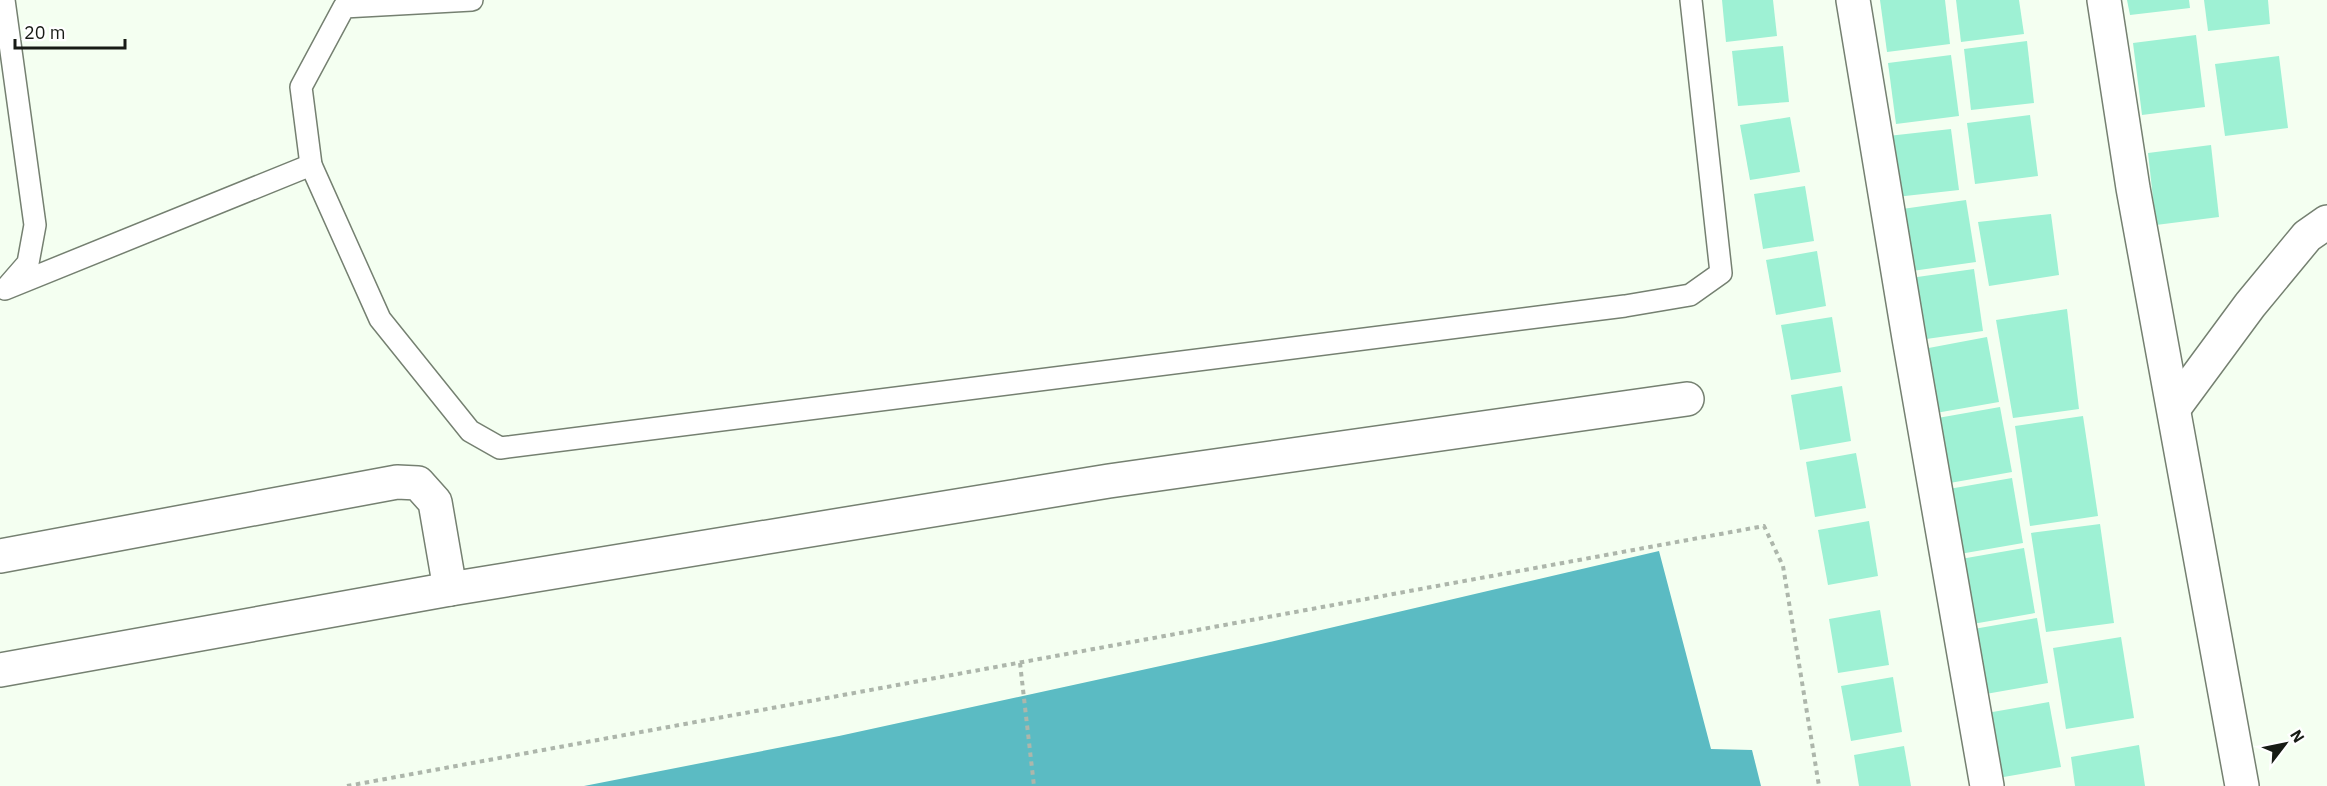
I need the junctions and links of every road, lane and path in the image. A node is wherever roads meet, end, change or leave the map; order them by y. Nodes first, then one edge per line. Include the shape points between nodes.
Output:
1 (4, 0) edge
2 (472, 0) edge
3 (1691, 0) edge
4 (1853, 0) edge
5 (2103, 0) edge
6 (311, 165) junction
7 (2327, 222) edge
8 (3, 290) edge
9 (1687, 399) dead end
10 (2174, 408) junction
11 (0, 556) edge
12 (450, 589) junction
13 (1020, 663) junction
14 (0, 670) edge
15 (347, 786) edge
16 (1034, 786) edge
17 (1819, 786) edge
18 (1987, 786) edge
19 (2242, 786) edge

1 - 8 lane via 35,225 28,263
2 - 6 lane via 344,6 301,87
3 - 6 lane via 1721,273 1690,295 500,448 470,431 380,319
4 - 18 street
5 - 10 street
6 - 8 lane
7 - 10 street via 2307,236 2250,305
9 - 12 street via 1109,481
10 - 19 street
11 - 12 street via 397,482 418,483 435,502
12 - 14 street
13 - 15 path
13 - 16 path
13 - 17 path via 1764,526 1783,566

